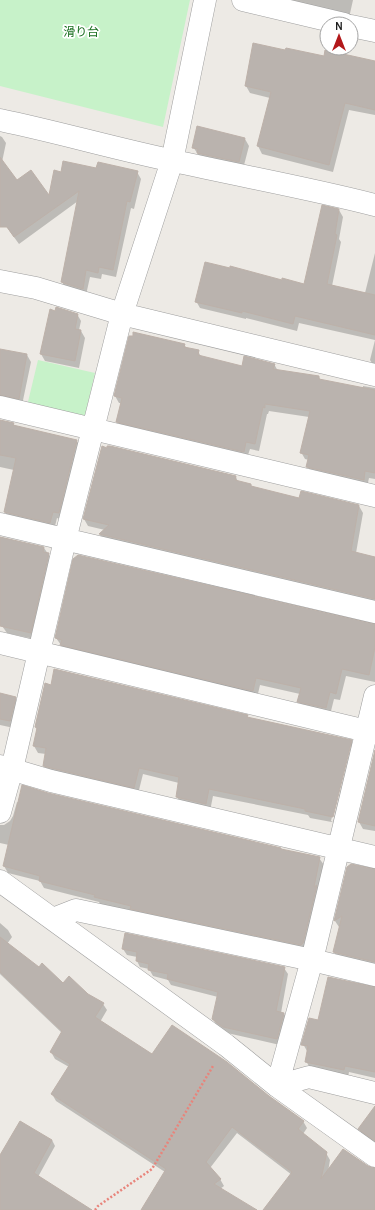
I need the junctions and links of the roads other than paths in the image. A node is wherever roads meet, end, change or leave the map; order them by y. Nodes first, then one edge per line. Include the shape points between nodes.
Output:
1 (205, 0) edge
2 (243, 0) edge
3 (319, 18) edge
4 (359, 28) edge
5 (375, 32) edge
6 (0, 120) edge
7 (172, 161) junction
8 (375, 205) edge
9 (0, 280) edge
10 (122, 314) junction
11 (375, 375) edge
12 (0, 407) edge
13 (93, 429) junction
14 (375, 496) edge
15 (0, 524) edge
16 (65, 540) junction
17 (375, 612) edge
18 (0, 643) edge
19 (39, 652) junction
20 (375, 696) edge
21 (371, 732) edge
22 (6, 768) edge
23 (0, 812) edge
24 (338, 848) junction
25 (375, 857) edge
26 (0, 880) edge
27 (53, 919) junction
28 (312, 960) junction
29 (375, 975) edge
30 (277, 1086) junction
31 (375, 1093) edge
32 (375, 1156) edge

1 - 7 street
2 - 3 street
4 - 5 street
6 - 7 street
7 - 8 street via 334,194
7 - 10 street
9 - 10 street
10 - 11 street
10 - 13 street
12 - 13 street
13 - 14 street
13 - 16 street
15 - 16 street
16 - 17 street
16 - 19 street
18 - 19 street
19 - 21 street
19 - 22 street
20 - 21 street
21 - 24 street
22 - 23 street
22 - 24 street via 51,781
24 - 25 street
24 - 28 street
26 - 27 street
27 - 28 street via 76,910
27 - 30 street via 226,1045
28 - 29 street
28 - 30 street
30 - 31 street via 309,1078
30 - 32 street

